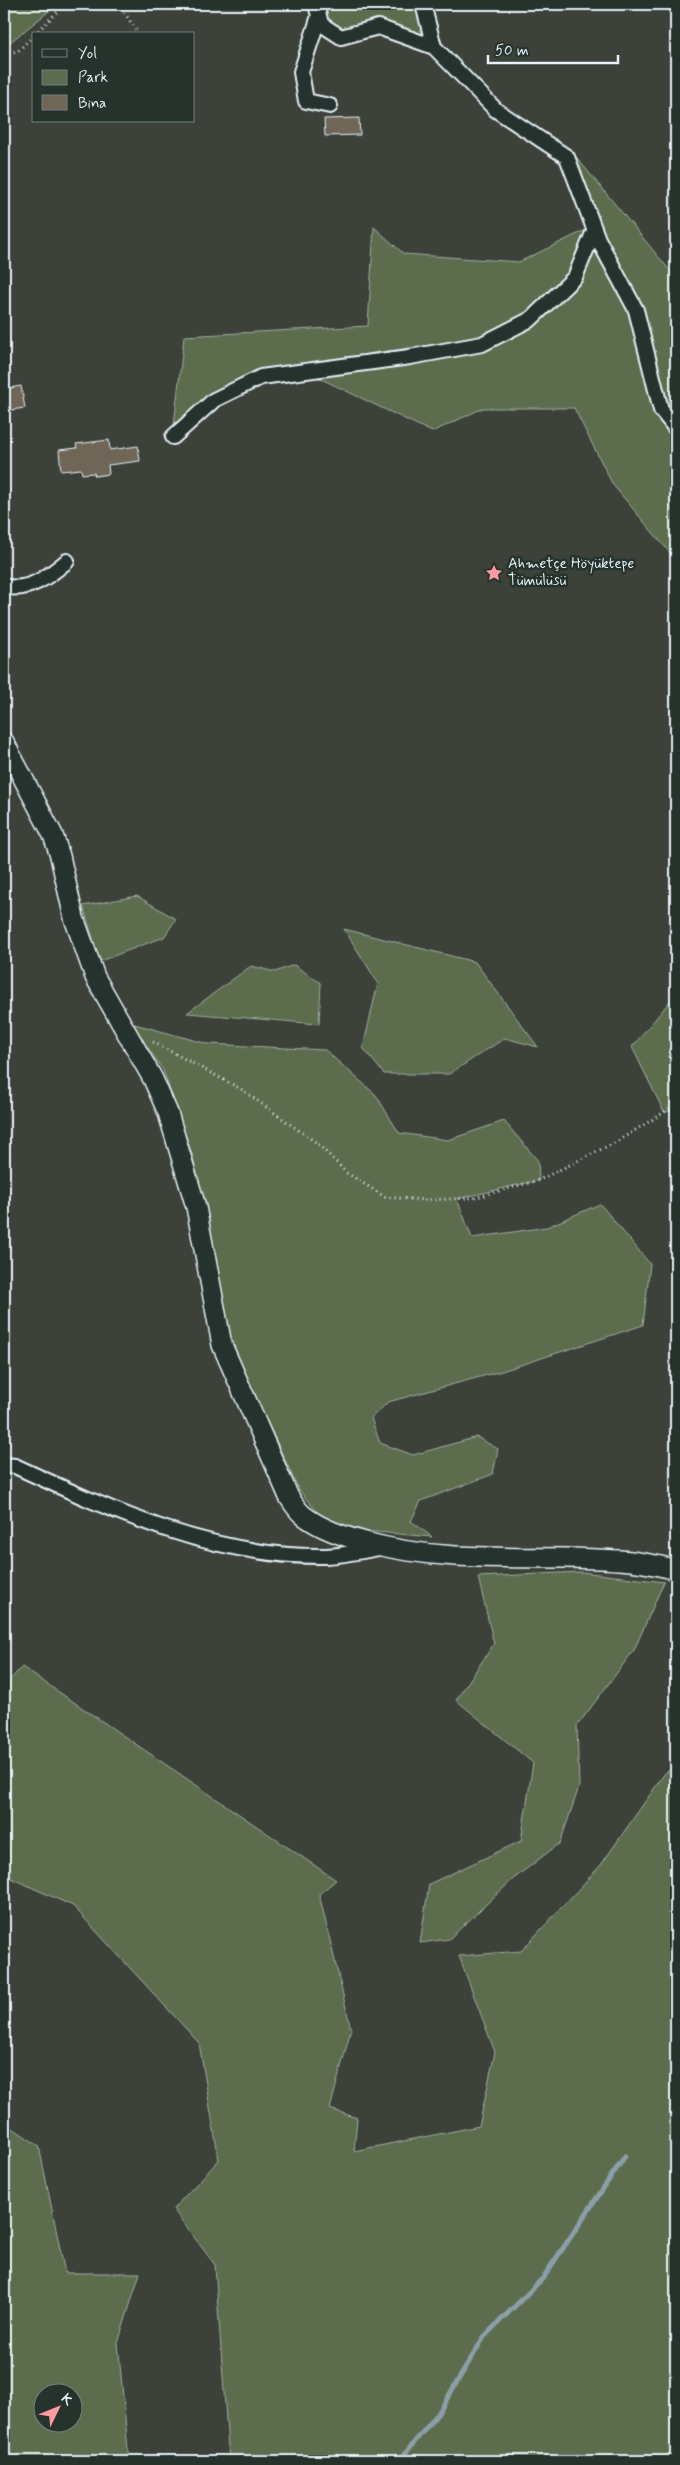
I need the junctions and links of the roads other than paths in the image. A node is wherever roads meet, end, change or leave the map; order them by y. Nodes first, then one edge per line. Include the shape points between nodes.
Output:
1 (423, 4) edge
2 (318, 10) edge
3 (434, 47) junction
4 (330, 106) dead end
5 (594, 230) junction
6 (676, 430) edge
7 (173, 437) dead end
8 (67, 561) dead end
9 (4, 586) edge
10 (4, 742) edge
11 (4, 1466) edge
12 (386, 1547) junction
13 (676, 1570) edge

1 - 3 street
2 - 3 street via 321,24 340,36 378,27
2 - 4 street via 301,72 306,102
3 - 5 street via 496,110 567,157
5 - 6 street via 636,310 661,410
5 - 7 street via 576,278 531,319 482,344 261,377 214,400
8 - 9 street via 47,578 16,590
10 - 12 street via 53,835 94,978 153,1079 168,1113 196,1207 222,1345 289,1497 301,1514 316,1524 342,1536
11 - 12 street via 15,1466 137,1520 202,1541 269,1553 328,1556
12 - 13 street via 452,1557 632,1561

